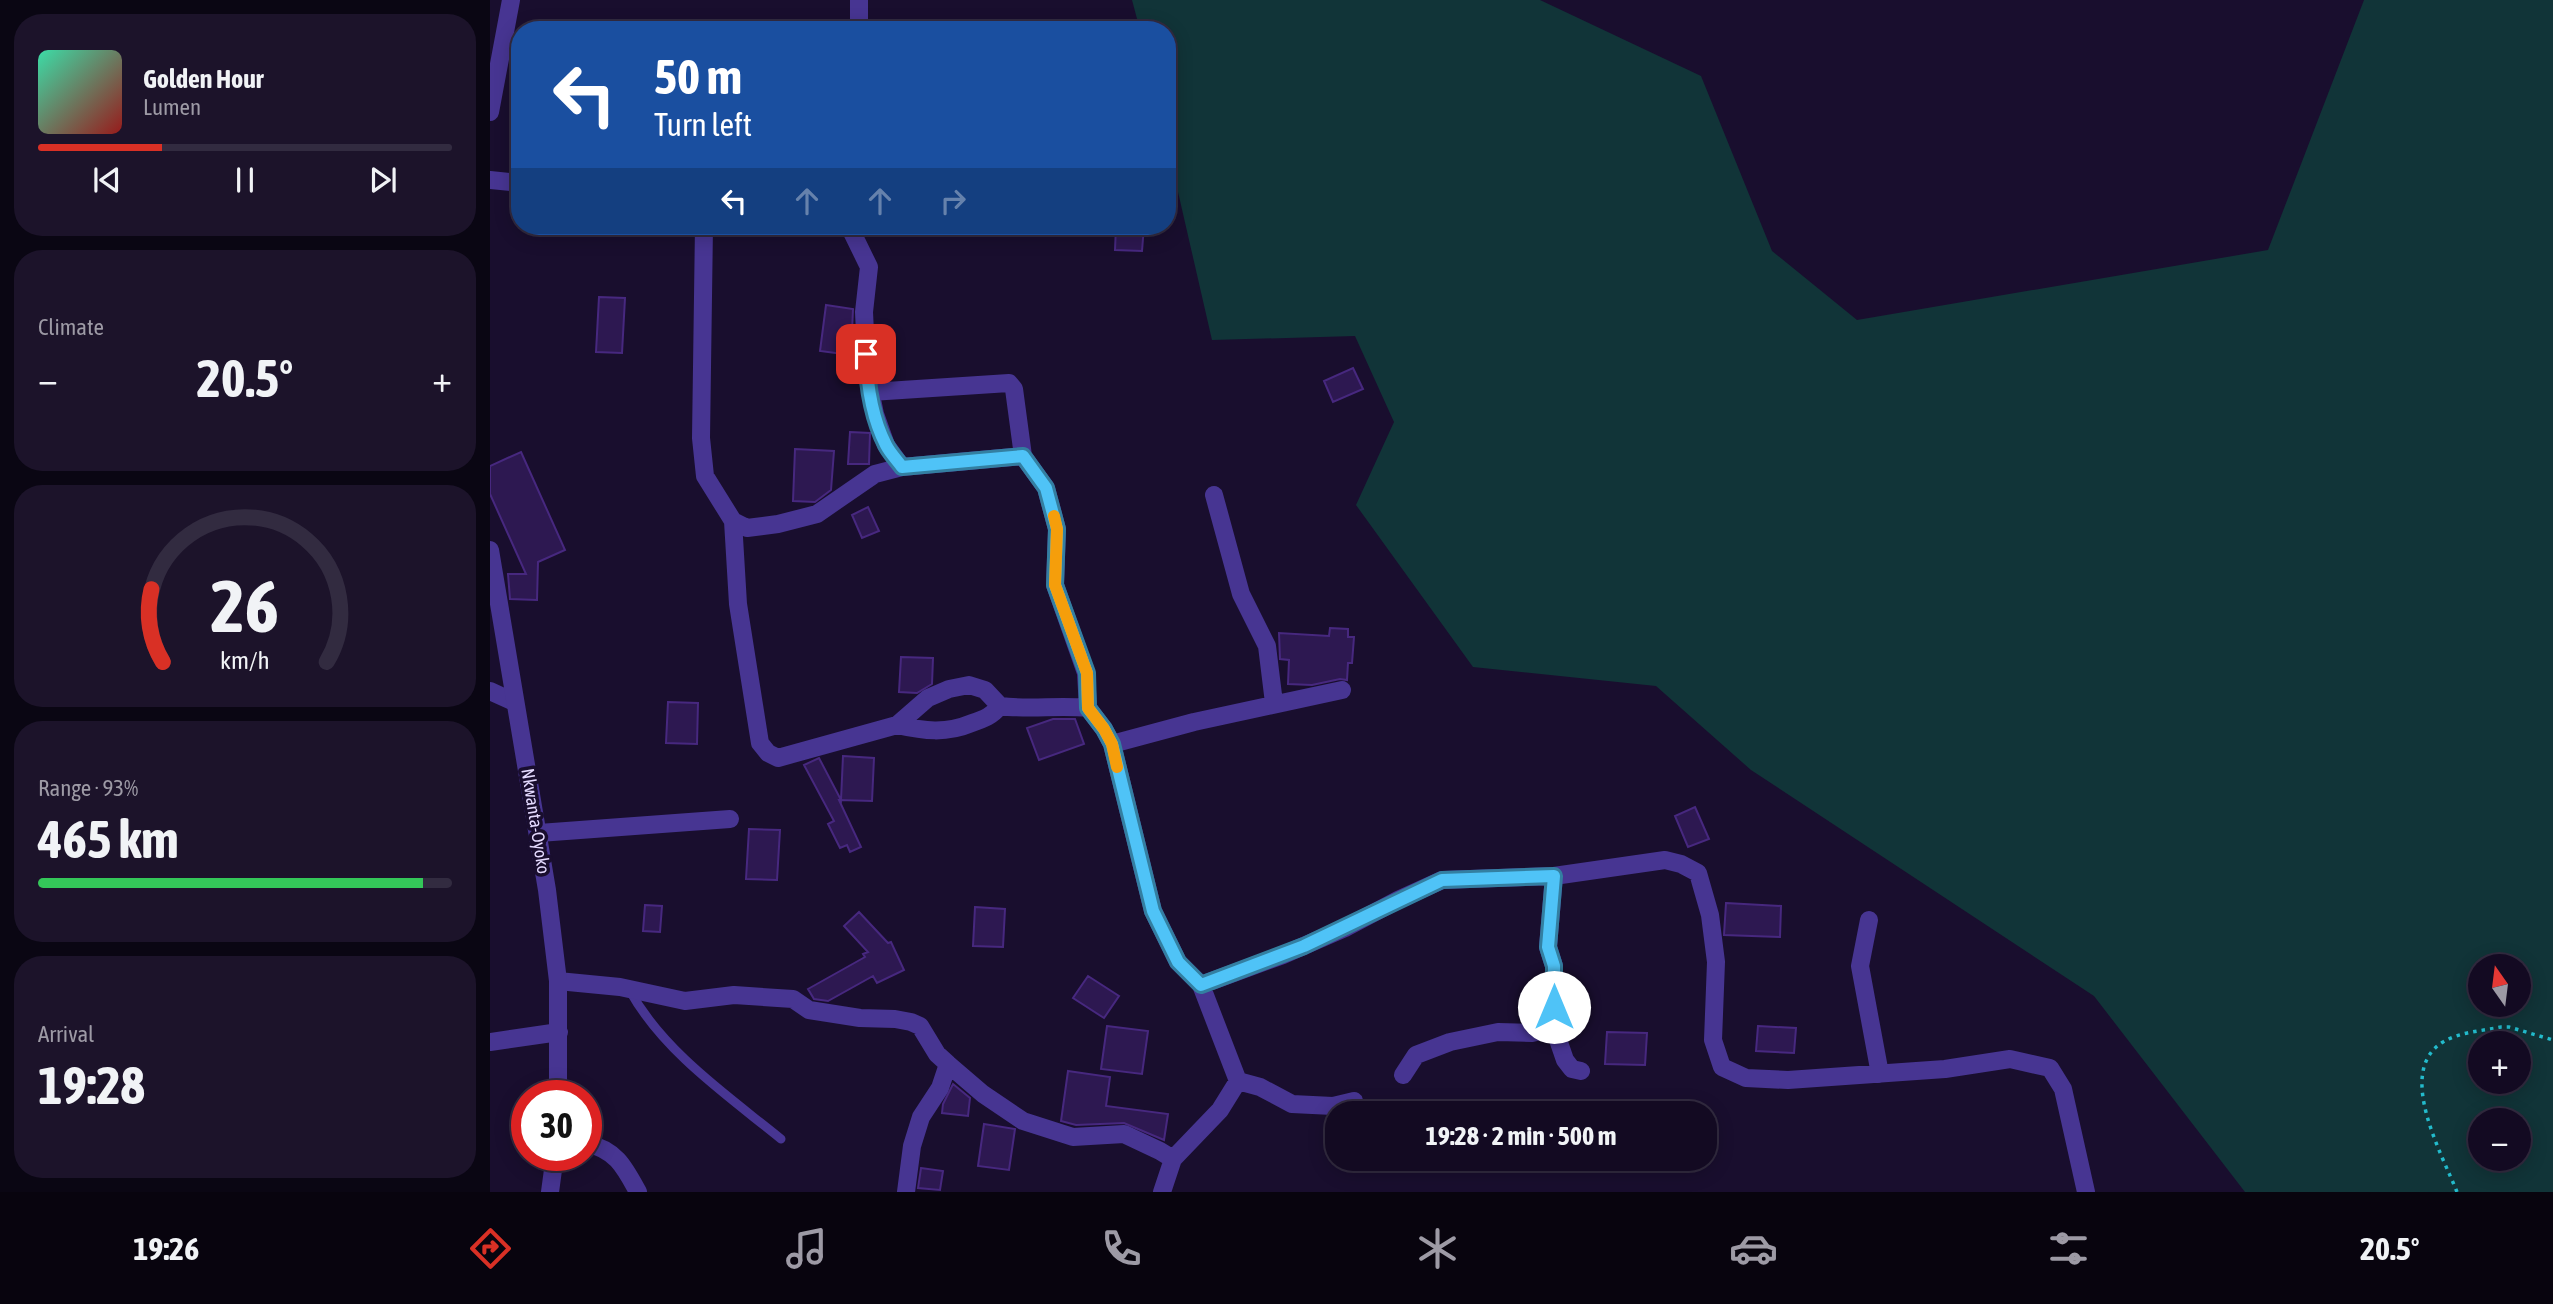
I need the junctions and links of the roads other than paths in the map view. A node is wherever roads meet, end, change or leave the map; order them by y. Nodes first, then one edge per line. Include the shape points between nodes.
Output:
1 (511, 0) edge
2 (859, 0) edge
3 (859, 21) edge
4 (490, 112) edge
5 (490, 180) edge
6 (511, 182) edge
7 (704, 235) edge
8 (853, 235) edge
9 (871, 392) junction
10 (1023, 456) junction
11 (902, 467) junction
12 (1214, 495) dead end
13 (733, 521) junction
14 (490, 550) edge
15 (1342, 690) dead end
16 (490, 691) edge
17 (514, 702) junction
18 (1274, 703) junction
19 (1000, 706) junction
20 (1088, 708) junction
21 (897, 725) junction
22 (1112, 744) junction
23 (730, 818) dead end
24 (539, 834) junction
25 (1554, 876) junction
26 (1869, 920) dead end
27 (558, 981) junction
28 (1201, 985) junction
29 (629, 989) junction
30 (1554, 1028) junction
31 (559, 1032) junction
32 (490, 1042) edge
33 (948, 1064) junction
34 (1581, 1071) dead end
35 (1880, 1073) junction
36 (1403, 1075) dead end
37 (558, 1080) edge
38 (1238, 1081) junction
39 (1325, 1106) edge
40 (781, 1139) dead end
41 (602, 1147) edge
42 (1173, 1159) junction
43 (553, 1171) edge
44 (550, 1192) edge
45 (638, 1192) edge
46 (906, 1192) edge
47 (1163, 1192) edge
48 (2086, 1192) edge

1 - 4 street
2 - 3 street
5 - 6 street
7 - 13 street via 705,476
8 - 9 street via 869,267 864,312
9 - 10 street via 1009,383 1014,389
9 - 11 street via 886,445
10 - 11 street
10 - 20 street via 1046,488 1054,515 1055,585 1087,673
11 - 13 street via 875,474 817,514 747,528
12 - 18 street via 1241,594 1267,646
13 - 21 street via 738,604 760,743 768,753 778,758
14 - 17 street, Nkwanta-Oyoko
15 - 18 street
16 - 17 street
17 - 24 street, Nkwanta-Oyoko
18 - 22 street
19 - 20 street
19 - 21 street via 993,715 955,731 928,732
19 - 21 street via 985,690 969,685 928,698
20 - 22 street
22 - 28 street via 1153,911 1178,962
23 - 24 street
24 - 27 street, Nkwanta-Oyoko
25 - 28 street via 1442,880 1295,950
25 - 30 street via 1548,947 1554,966
25 - 35 street via 1665,860 1698,873 1716,962 1713,1040 1722,1068 1746,1078 1788,1080
26 - 35 street via 1860,966
27 - 29 street
27 - 31 street, Nkwanta-Oyoko
28 - 38 street
29 - 33 street via 685,1001 734,995 793,999 809,1010 911,1022 920,1026
29 - 40 lane via 645,1017 702,1075
30 - 34 street via 1564,1060
30 - 36 street via 1498,1032 1450,1042 1416,1055
31 - 32 street
31 - 37 street, Nkwanta-Oyoko
33 - 42 street via 1023,1121 1073,1137 1124,1135
33 - 46 street via 940,1088 921,1117
35 - 48 street via 2010,1059 2050,1068 2063,1089
38 - 39 street via 1292,1104
38 - 42 street via 1220,1110
41 - 45 street via 621,1162
42 - 47 street
43 - 44 street

